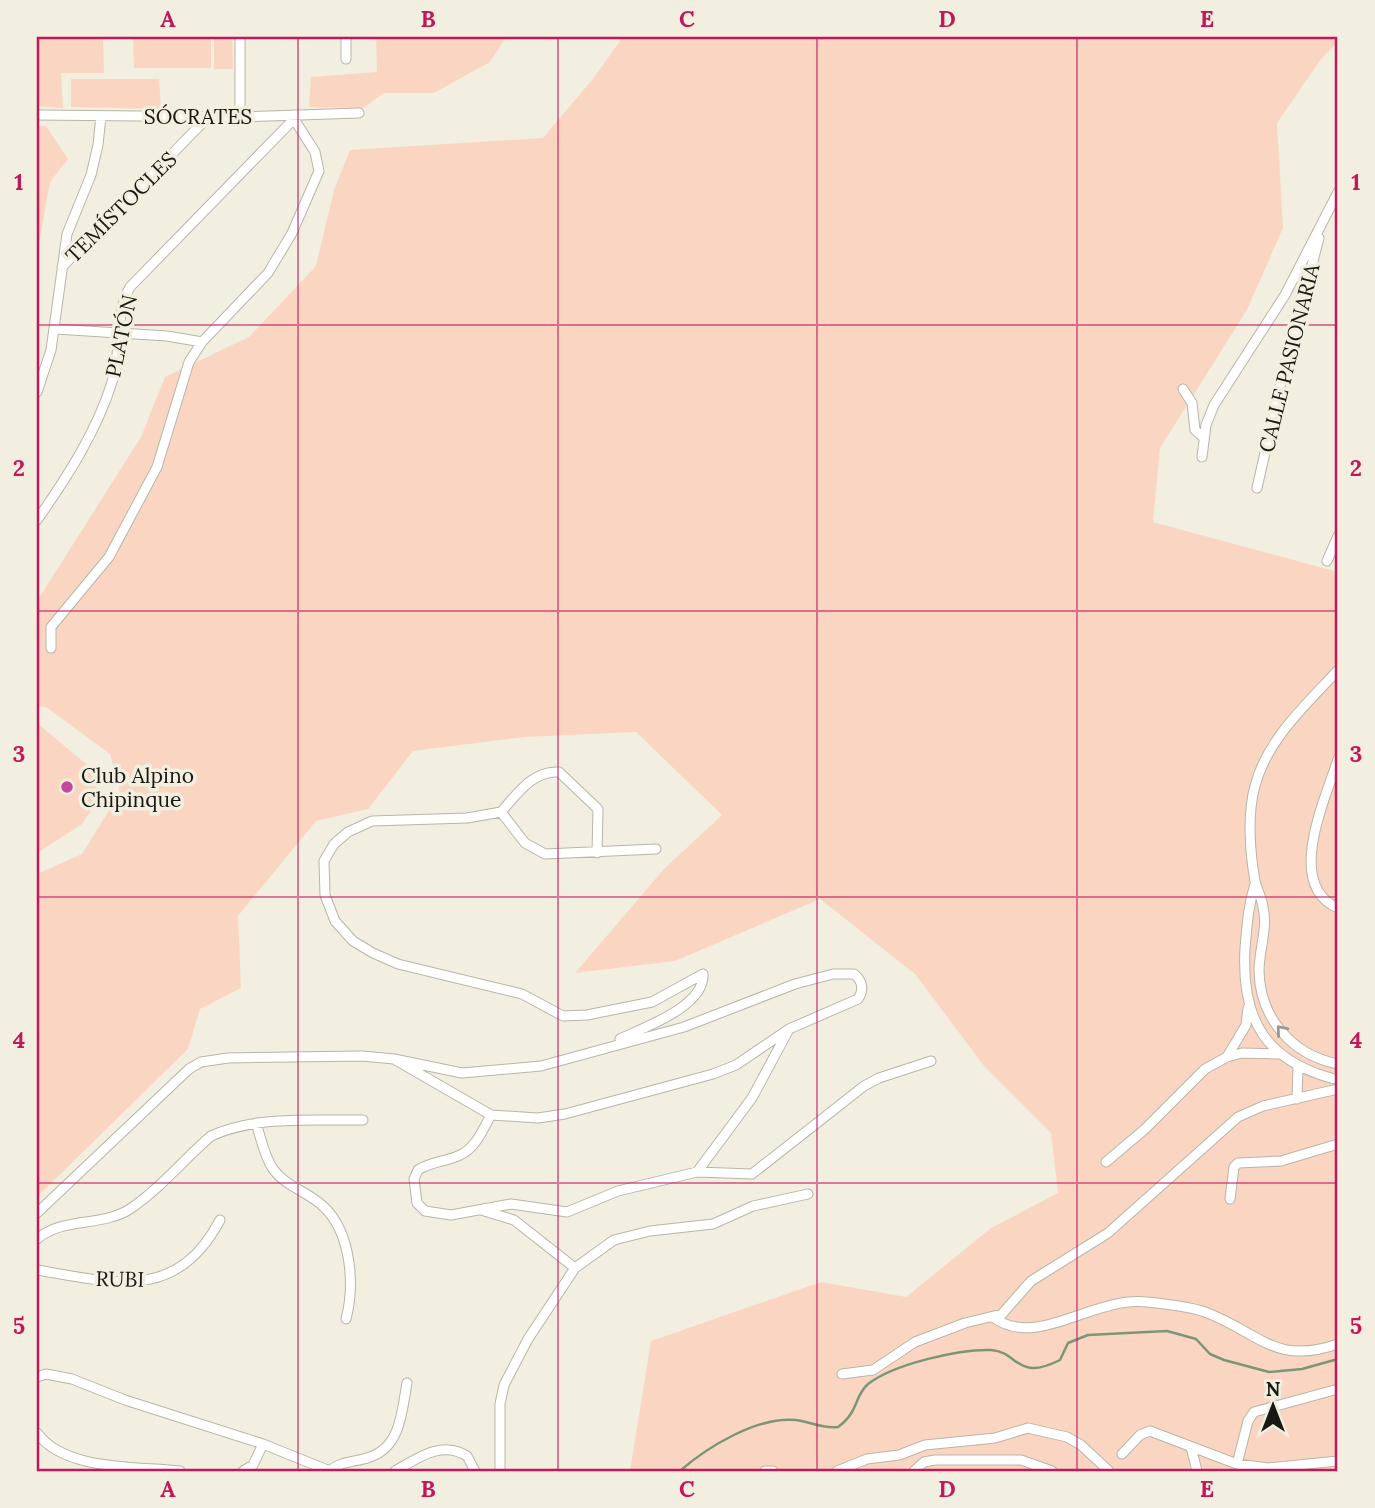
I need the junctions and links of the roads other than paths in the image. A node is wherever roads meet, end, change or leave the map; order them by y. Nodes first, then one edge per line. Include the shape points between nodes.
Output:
1 (240, 37) edge
2 (346, 37) edge
3 (346, 60) dead end
4 (359, 113) dead end
5 (37, 115) edge
6 (101, 116) junction
7 (209, 116) junction
8 (240, 117) junction
9 (294, 117) junction
10 (1338, 192) edge
11 (1321, 228) junction
12 (62, 267) junction
13 (55, 330) junction
14 (120, 333) junction
15 (202, 342) junction
16 (1183, 389) dead end
17 (37, 392) edge
18 (1204, 438) junction
19 (1202, 457) dead end
20 (1257, 488) dead end
21 (37, 520) edge
22 (1338, 536) edge
23 (1327, 561) dead end
24 (51, 648) dead end
25 (1338, 670) edge
26 (1338, 759) edge
27 (500, 812) junction
28 (656, 849) dead end
29 (597, 853) junction
30 (1255, 882) junction
31 (1338, 908) edge
32 (1246, 932) junction
33 (1264, 934) junction
34 (1244, 968) junction
35 (1259, 969) junction
36 (1248, 1008) junction
37 (789, 1030) junction
38 (607, 1046) junction
39 (1280, 1054) junction
40 (1227, 1057) junction
41 (394, 1059) junction
42 (931, 1061) dead end
43 (1338, 1064) edge
44 (1298, 1066) junction
45 (1338, 1080) edge
46 (1338, 1089) edge
47 (1297, 1099) junction
48 (491, 1115) junction
49 (363, 1120) dead end
50 (256, 1123) junction
51 (1338, 1144) edge
52 (1106, 1162) dead end
53 (697, 1172) junction
54 (808, 1194) dead end
55 (1230, 1199) dead end
56 (476, 1209) junction
57 (37, 1213) edge
58 (220, 1220) dead end
59 (37, 1239) edge
60 (575, 1268) junction
61 (37, 1270) edge
62 (994, 1318) junction
63 (346, 1319) dead end
64 (1338, 1344) edge
65 (842, 1374) dead end
66 (37, 1377) edge
67 (407, 1383) dead end
68 (1338, 1389) edge
69 (37, 1433) edge
70 (263, 1444) junction
71 (1191, 1447) junction
72 (1122, 1454) dead end
73 (1338, 1461) edge
74 (1237, 1464) junction
75 (180, 1471) edge
76 (243, 1471) edge
77 (330, 1471) edge
78 (395, 1471) edge
79 (475, 1471) edge
80 (500, 1471) edge
81 (765, 1471) edge
82 (773, 1471) edge
83 (837, 1471) edge
84 (914, 1471) edge
85 (1052, 1471) edge
86 (1109, 1471) edge
87 (1197, 1471) edge

1 - 8 street
2 - 3 street
4 - 9 street, SÓCRATES
5 - 6 street, SÓCRATES
6 - 7 street, SÓCRATES
6 - 12 street via 95,159 71,221
7 - 8 street, SÓCRATES
7 - 12 street, TEMÍSTOCLES
8 - 9 street, SÓCRATES
9 - 14 street, PLATÓN via 130,287 123,302
9 - 15 street via 317,157 316,181 268,273
10 - 11 street
11 - 18 street via 1285,295 1214,405
11 - 20 street, CALLE PASIONARIA
12 - 13 street
13 - 14 street
13 - 17 street
14 - 15 street
14 - 21 street, PLATÓN via 111,384 72,466
15 - 24 street via 185,371 156,467 109,557 51,627
16 - 18 street via 1192,403 1195,430
18 - 19 street
22 - 23 street
25 - 30 street via 1265,758 1254,787 1251,824
26 - 31 street via 1315,830 1311,862 1317,890
27 - 29 street via 533,850
27 - 29 street via 538,775 559,772 598,809
27 - 38 street via 467,818 372,821 348,832 324,861 325,895 335,921 373,954 522,994 563,1016 652,1002 703,974 702,988 688,1002
28 - 29 street
30 - 32 street
30 - 33 street via 1264,908
32 - 33 street
32 - 34 street
33 - 35 street
34 - 35 street
34 - 36 street
43 -> 35 street via 1304,1052 1285,1037 1267,1013
36 - 39 street
36 - 40 street via 1242,1034
37 - 38 street via 858,999 862,993 859,978 846,973 794,984 684,1027
37 - 48 street via 736,1065 713,1074 565,1114 538,1118
37 - 53 street via 752,1098
38 - 41 street via 541,1066 485,1073
39 - 40 street
39 - 44 street
40 - 52 street via 1205,1069
41 - 48 street
41 - 57 street via 228,1058 201,1062 188,1069
42 - 53 street via 864,1086 752,1174
44 - 45 street
44 - 47 street
46 - 47 street
47 - 62 street via 1238,1117 1108,1233 1031,1281
48 - 56 street via 471,1149 430,1163 418,1170 414,1179 417,1203 425,1211 451,1215
49 - 50 street
50 - 59 street via 211,1136 128,1209 102,1220 62,1227
50 - 63 street via 272,1168 337,1222 348,1258 351,1302
51 - 55 street via 1281,1161 1238,1163
53 - 56 street via 618,1191 567,1212 511,1204
54 - 60 street via 753,1206 713,1224 614,1240
56 - 60 street via 514,1220
58 - 61 street, RUBI via 207,1245 182,1268 155,1280 132,1283
60 - 80 street via 504,1385
62 - 64 street via 1008,1328 1033,1328 1100,1306 1134,1301 1203,1312 1259,1340 1298,1353
62 - 65 street via 965,1323 924,1339 892,1354 873,1370
66 - 70 street via 46,1374 72,1379
67 - 77 street via 399,1427 390,1444 371,1457 344,1461
68 - 74 street via 1254,1412
69 - 75 street via 58,1454 77,1460
70 - 76 street via 253,1465
70 - 77 street
71 - 72 street via 1150,1431
71 - 74 street
71 - 87 street
73 - 74 street via 1268,1468
78 - 79 street via 423,1455 446,1449 467,1456
81 - 82 street
83 - 86 street via 925,1445 995,1438 1028,1428 1067,1437
84 - 85 street via 935,1460 1021,1460

